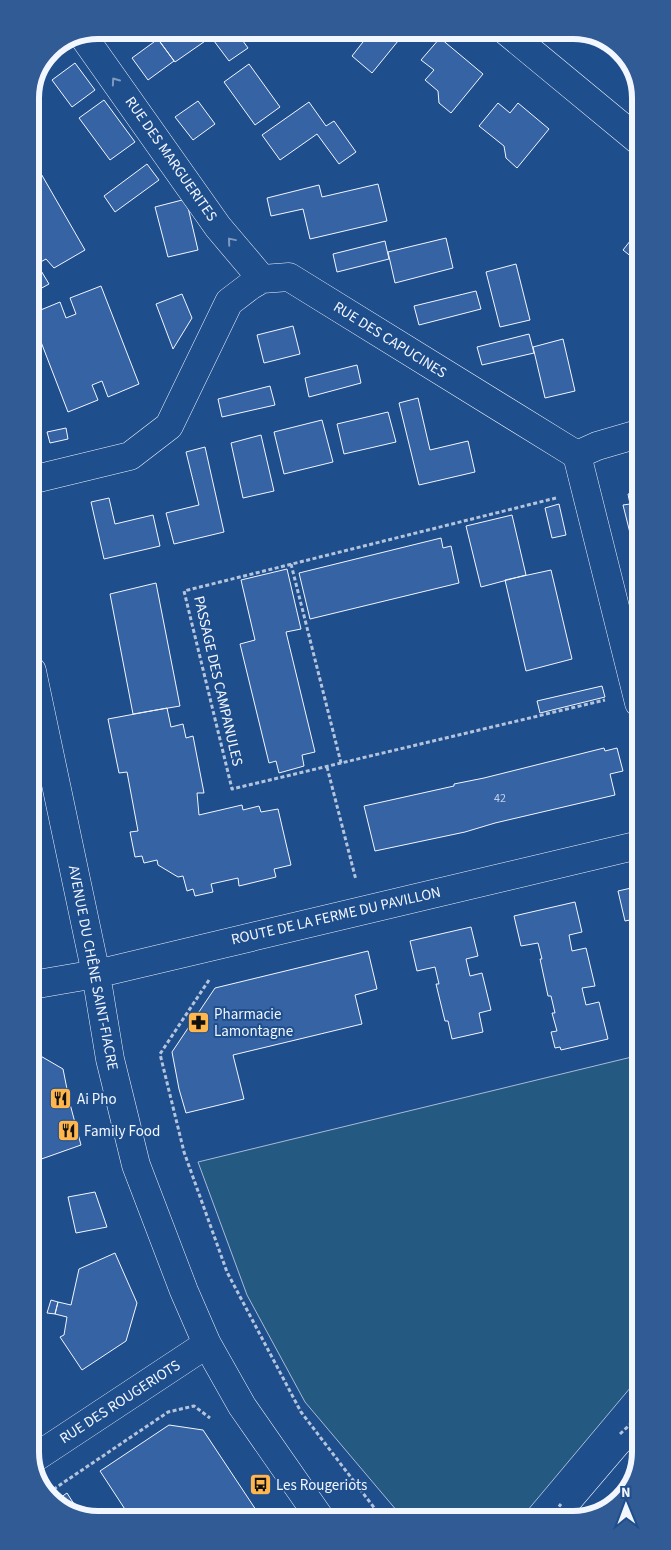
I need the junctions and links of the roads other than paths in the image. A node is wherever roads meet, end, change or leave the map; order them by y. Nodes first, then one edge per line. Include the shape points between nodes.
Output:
1 (516, 39) edge
2 (86, 40) edge
3 (632, 135) edge
4 (262, 279) junction
5 (632, 436) edge
6 (577, 455) junction
7 (39, 478) edge
8 (632, 674) edge
9 (39, 704) edge
10 (632, 847) edge
11 (96, 974) junction
12 (39, 984) edge
13 (207, 1344) junction
14 (39, 1455) edge
15 (628, 1474) edge
16 (604, 1502) edge
17 (315, 1511) edge

1 - 3 street
4 -> 2 street, RUE DES MARGUERITES via 218,227
4 - 6 street, RUE DES CAPUCINES via 289,277
4 - 7 street, RUE DES CAPUCINES via 229,302 169,426 130,456
5 - 6 street
6 - 8 street
9 - 11 street, AVENUE DU CHÊNE SAINT-FIACRE
10 - 11 street, ROUTE DE LA FERME DU PAVILLON
11 - 12 street, ROUTE DE LA FERME DU PAVILLON
11 - 13 street, AVENUE DU CHÊNE SAINT-FIACRE via 110,1059 136,1165
13 - 14 street, RUE DES ROUGERIOTS
13 - 17 street, AVENUE DU CHÊNE SAINT-FIACRE via 242,1406
15 - 16 street

